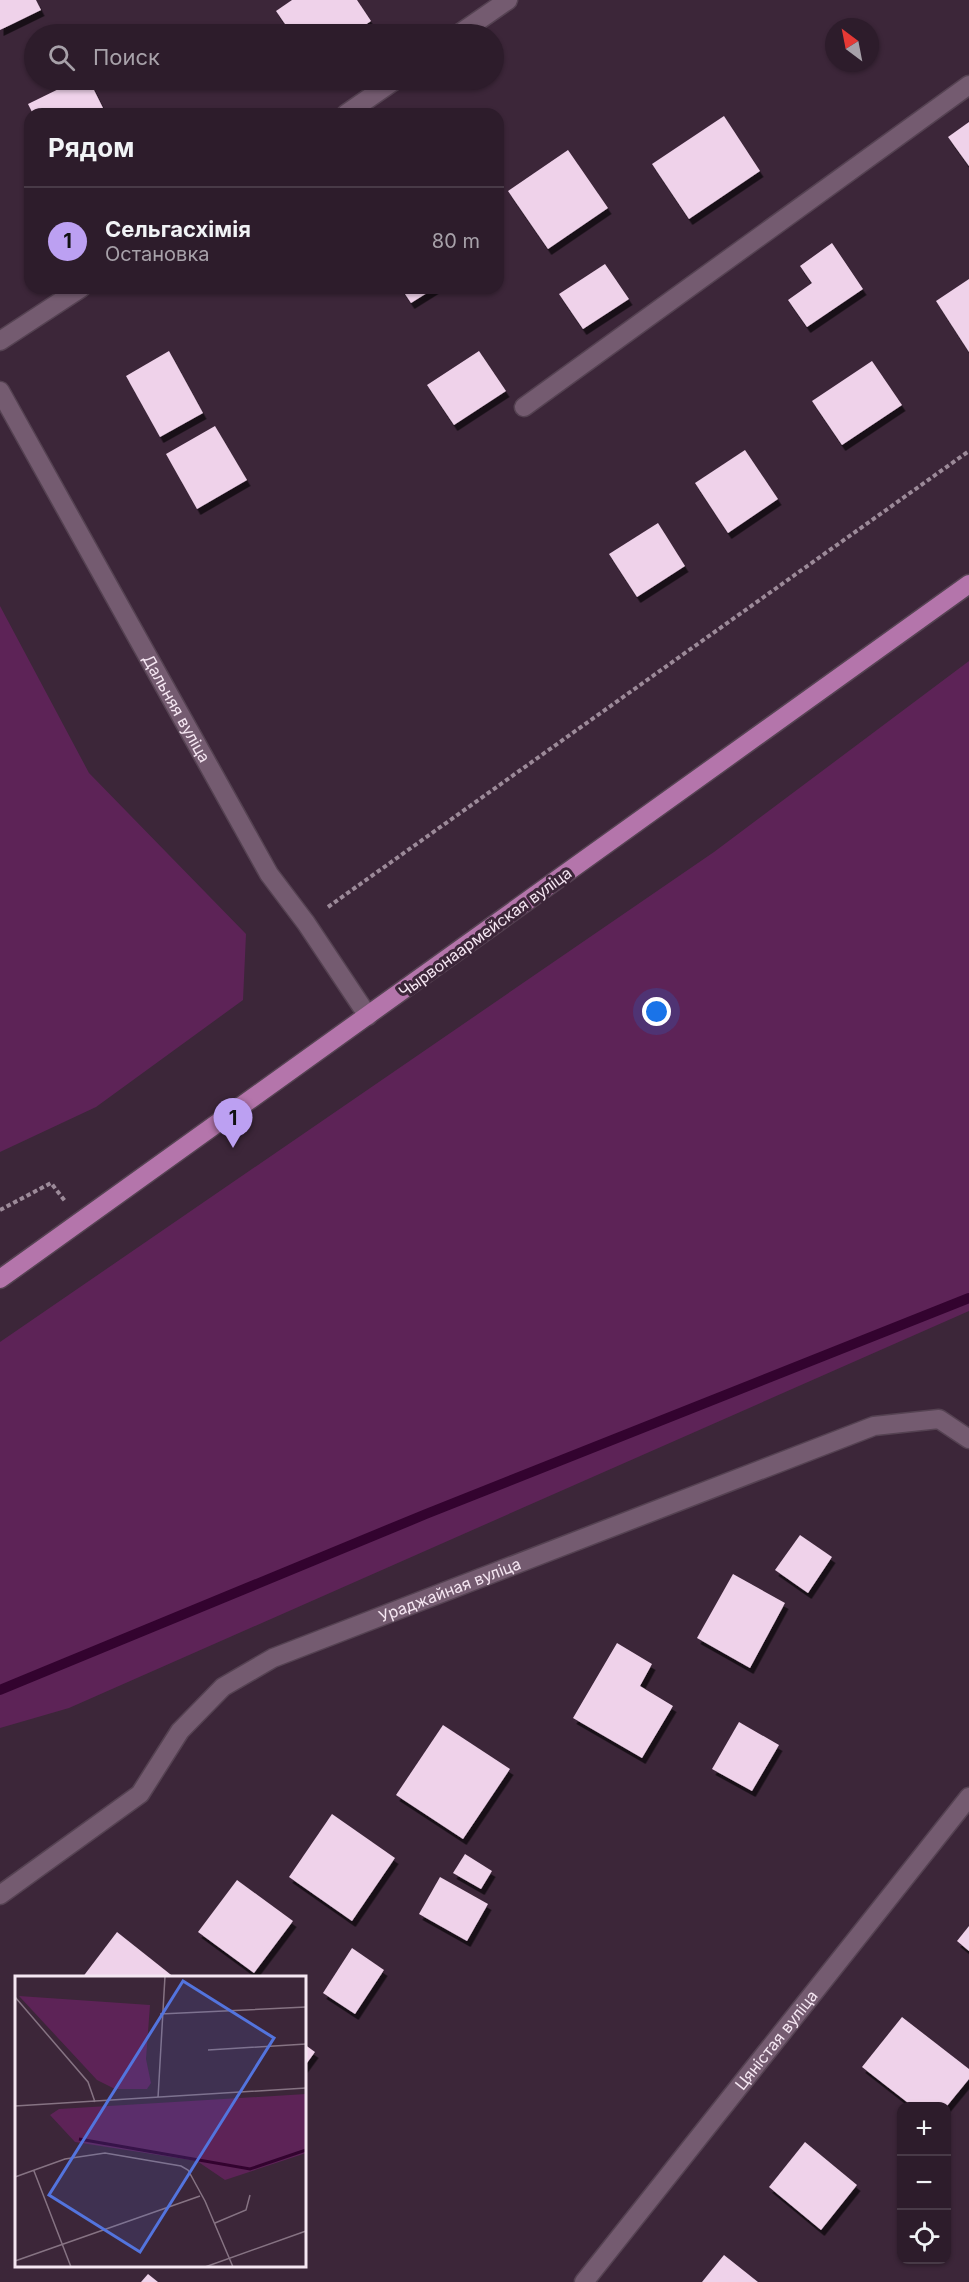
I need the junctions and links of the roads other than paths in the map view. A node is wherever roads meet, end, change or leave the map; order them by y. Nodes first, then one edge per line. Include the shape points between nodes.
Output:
1 (508, 0) edge
2 (473, 24) edge
3 (969, 85) edge
4 (381, 90) edge
5 (355, 108) edge
6 (72, 294) edge
7 (0, 341) edge
8 (0, 391) edge
9 (524, 407) dead end
10 (969, 584) edge
11 (368, 1016) junction
12 (0, 1279) edge
13 (969, 1439) edge
14 (969, 1797) edge
15 (0, 1895) edge
16 (584, 2282) edge

1 - 2 street
3 - 9 street
4 - 5 street
6 - 7 street
8 - 11 street, Дальняя вуліца via 269,874
10 - 11 main road, Чырвонаармейская вуліца
11 - 12 main road, Чырвонаармейская вуліца
13 - 15 street, Ураджайная вуліца via 939,1419 874,1426 273,1658 223,1687 180,1731 140,1794
14 - 16 street, Цяністая вуліца

